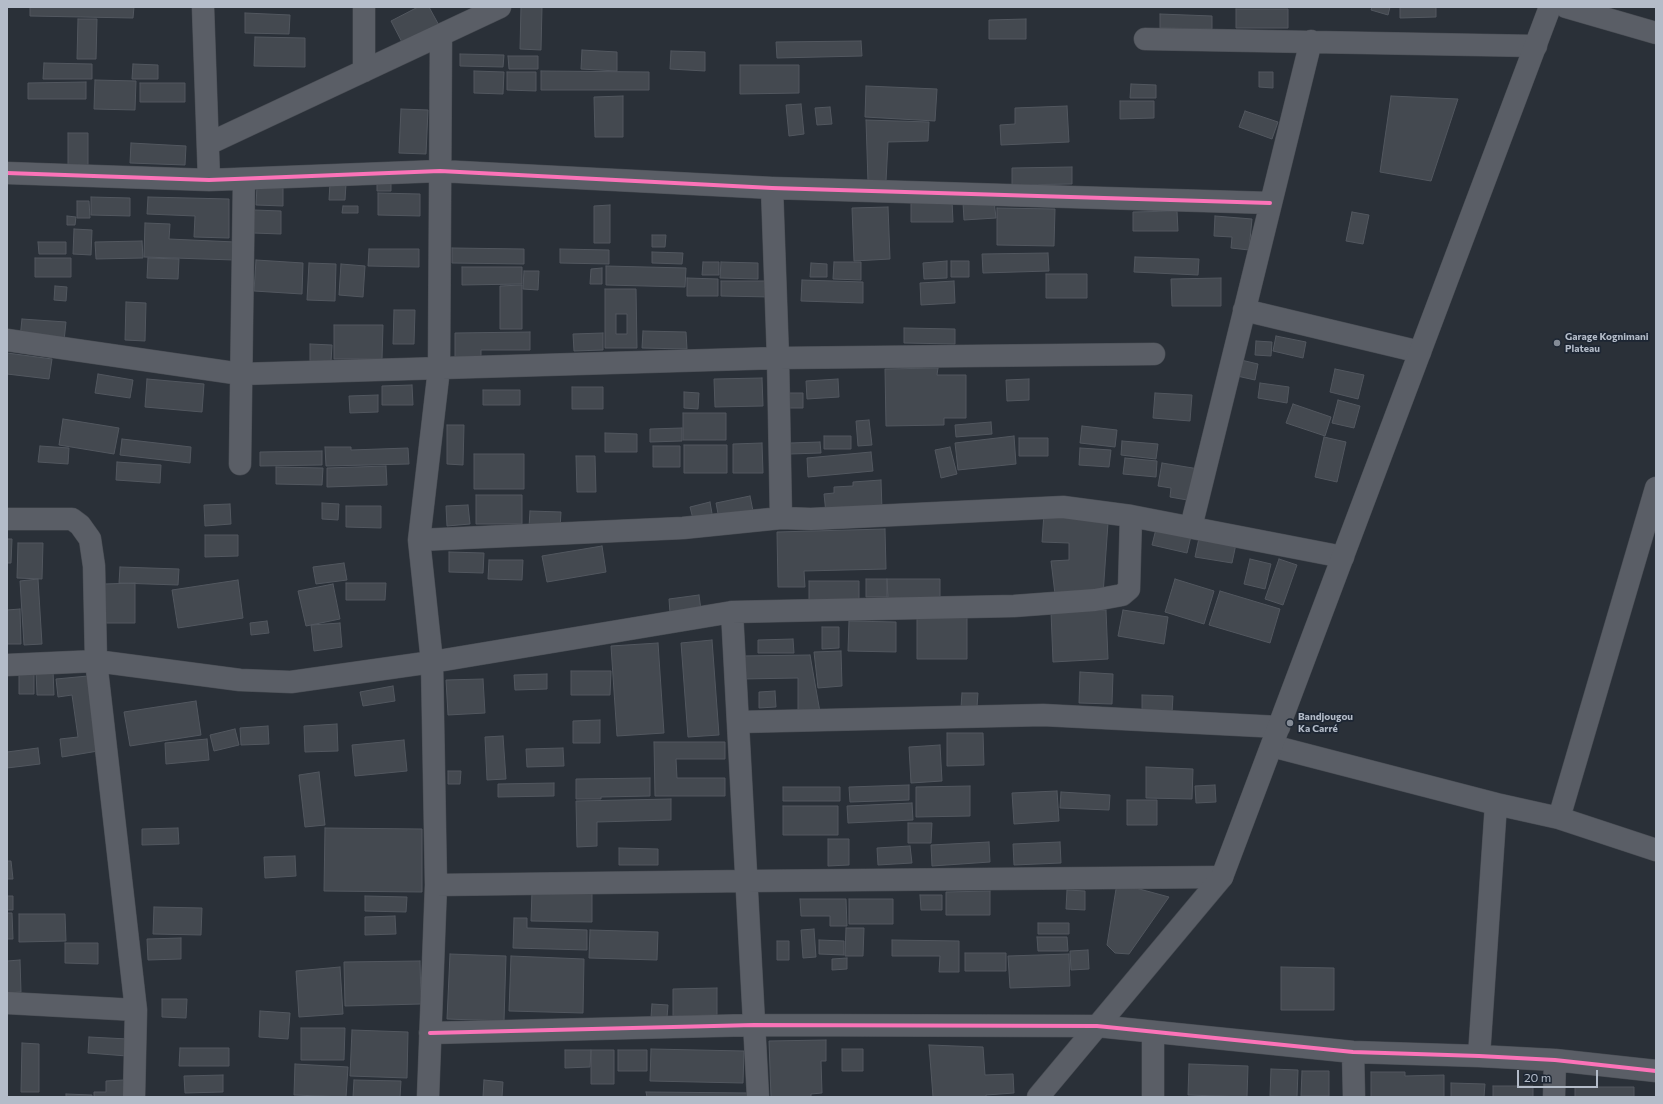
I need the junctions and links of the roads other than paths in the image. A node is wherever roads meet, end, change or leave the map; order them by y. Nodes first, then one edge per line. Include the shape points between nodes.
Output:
1 (203, 7) edge
2 (364, 7) edge
3 (500, 7) edge
4 (1550, 7) edge
5 (1566, 7) edge
6 (1656, 33) edge
7 (441, 35) junction
8 (1145, 38) dead end
9 (1311, 41) junction
10 (1536, 46) junction
11 (364, 71) junction
12 (208, 144) junction
13 (440, 171) junction
14 (7, 172) edge
15 (244, 179) junction
16 (209, 180) junction
17 (772, 188) junction
18 (1270, 203) junction
19 (1244, 310) junction
20 (7, 340) edge
21 (1420, 352) junction
22 (1154, 354) dead end
23 (778, 358) junction
24 (439, 369) junction
25 (241, 374) junction
26 (240, 464) dead end
27 (1656, 488) edge
28 (1131, 516) junction
29 (781, 518) junction
30 (7, 519) edge
31 (1191, 527) junction
32 (419, 540) junction
33 (1343, 557) junction
34 (732, 612) junction
35 (96, 661) junction
36 (432, 662) junction
37 (7, 665) edge
38 (738, 722) junction
39 (1275, 736) junction
40 (1496, 804) junction
41 (1559, 818) junction
42 (1656, 850) edge
43 (1222, 877) junction
44 (746, 881) junction
45 (436, 885) junction
46 (7, 1004) edge
47 (136, 1010) junction
48 (754, 1025) junction
49 (1097, 1026) junction
50 (1153, 1032) junction
51 (430, 1033) junction
52 (1353, 1052) junction
53 (1479, 1056) junction
54 (1555, 1060) junction
55 (1656, 1071) edge
56 (134, 1097) edge
57 (428, 1097) edge
58 (758, 1097) edge
59 (1038, 1097) edge
60 (1153, 1097) edge
61 (1354, 1097) edge
62 (1554, 1097) edge

1 - 12 street
2 - 11 street
3 - 7 street
4 - 10 street
5 - 6 street
7 - 11 street
7 - 13 street
8 - 9 street
9 - 10 street
9 - 18 street
10 - 21 street
11 - 12 street
12 - 16 street
13 - 15 street
13 - 17 street
13 - 24 street
14 - 16 street
15 - 16 street
15 - 25 street
17 - 18 street
17 - 23 street
18 - 19 street
19 - 21 street
19 - 31 street
20 - 25 street
21 - 33 street
22 - 23 street
23 - 24 street
23 - 29 street
24 - 25 street
24 - 32 street
25 - 26 street
27 - 41 street
28 - 29 street via 1063,507 811,519
28 - 31 street
28 - 34 street via 1129,589 1122,595 1095,600 1014,606
29 - 32 street via 682,528
30 - 35 street via 72,519 90,539 94,566
31 - 33 street
32 - 36 street
33 - 39 street
34 - 36 street
34 - 38 street
35 - 36 street via 240,680 291,682
35 - 37 street
35 - 47 street
36 - 45 street
38 - 39 street via 1043,715
38 - 44 street
39 - 40 street
39 - 43 street
40 - 41 street
40 - 53 street
41 - 42 street
43 - 44 street
43 - 49 street
44 - 45 street
44 - 48 street
45 - 51 street
46 - 47 street
47 - 56 street
48 - 49 street
48 - 51 street
48 - 58 street
49 - 50 street
49 - 59 street
50 - 52 street
50 - 60 street
51 - 57 street
52 - 53 street
52 - 61 street
53 - 54 street
54 - 55 street
54 - 62 street

